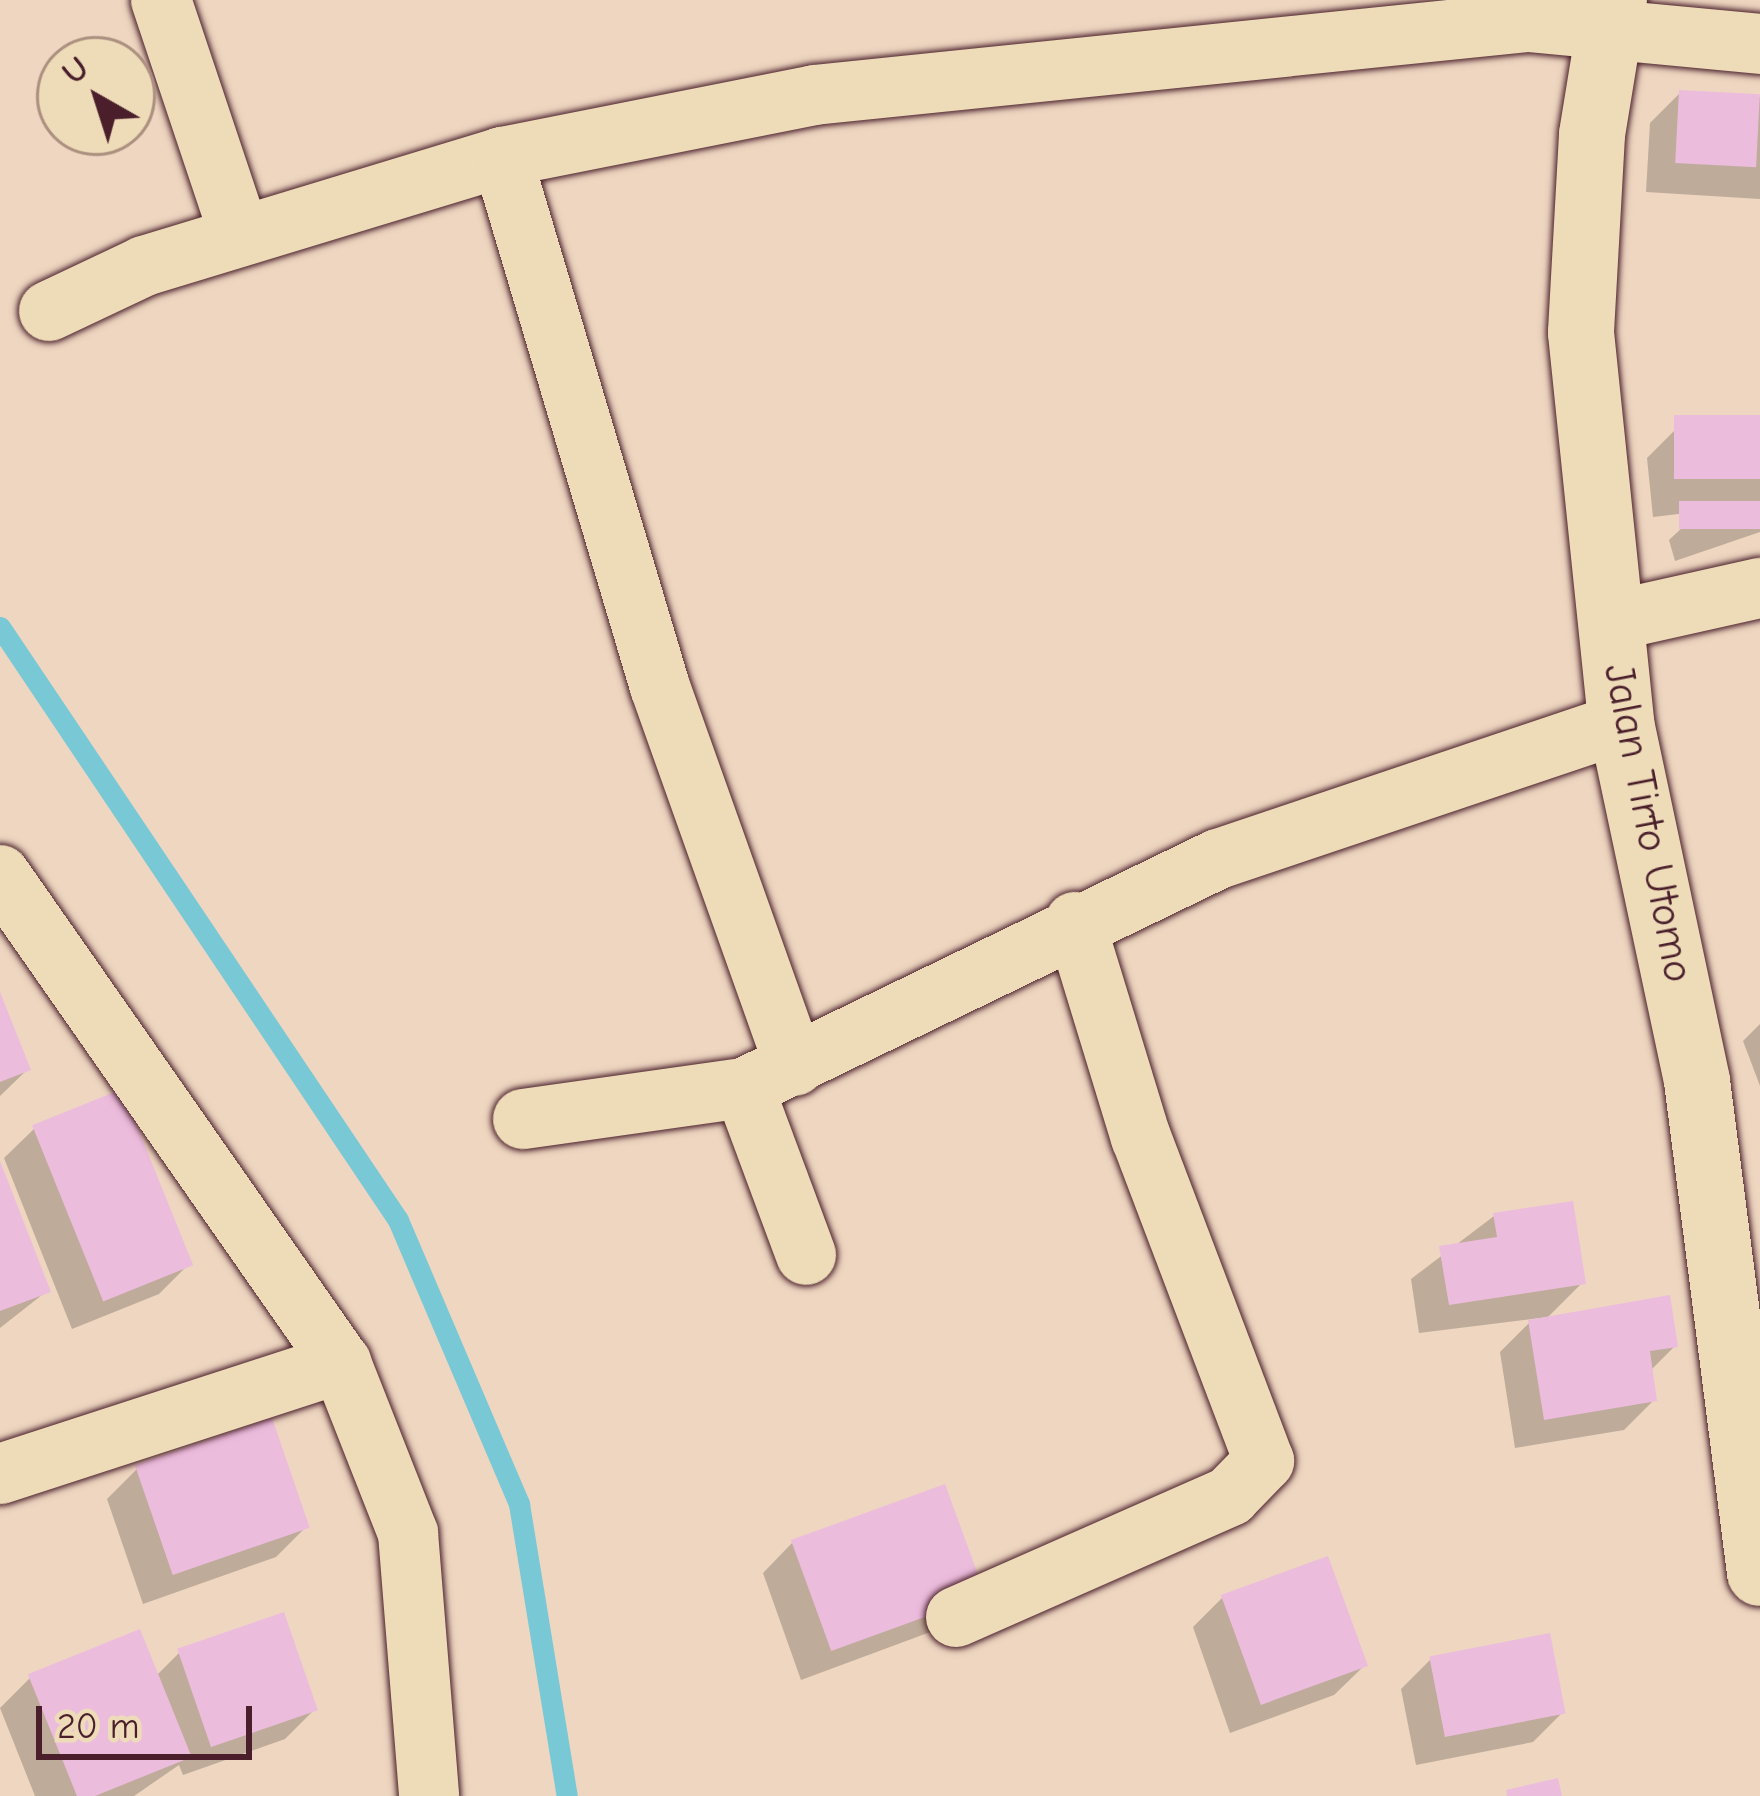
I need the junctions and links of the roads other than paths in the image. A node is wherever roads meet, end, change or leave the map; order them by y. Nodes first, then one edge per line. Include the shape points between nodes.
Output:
1 (160, 0) edge
2 (1610, 15) edge
3 (1760, 44) edge
4 (502, 157) junction
5 (240, 236) junction
6 (49, 310) dead end
7 (1760, 589) edge
8 (1612, 621) junction
9 (1621, 723) junction
10 (3, 887) edge
11 (1075, 922) junction
12 (769, 1077) junction
13 (523, 1118) dead end
14 (806, 1255) dead end
15 (1746, 1338) edge
16 (341, 1363) junction
17 (0, 1474) edge
18 (1760, 1574) edge
19 (956, 1617) dead end
20 (428, 1796) edge

1 - 5 street
2 - 3 street
2 - 4 street via 814,95
2 - 8 street, Jalan Tirto Utomo via 1581,333
4 - 5 street
4 - 12 street
5 - 6 street
7 - 8 street
8 - 9 street, Jalan Tirto Utomo
9 - 11 street via 1218,859
9 - 15 street, Jalan Tirto Utomo
10 - 16 street
11 - 12 street
11 - 19 street via 1141,1138 1264,1461 1230,1496
12 - 13 street
12 - 14 street
15 - 18 street, Jalan Tirto Utomo
16 - 17 street
16 - 20 street via 408,1533

